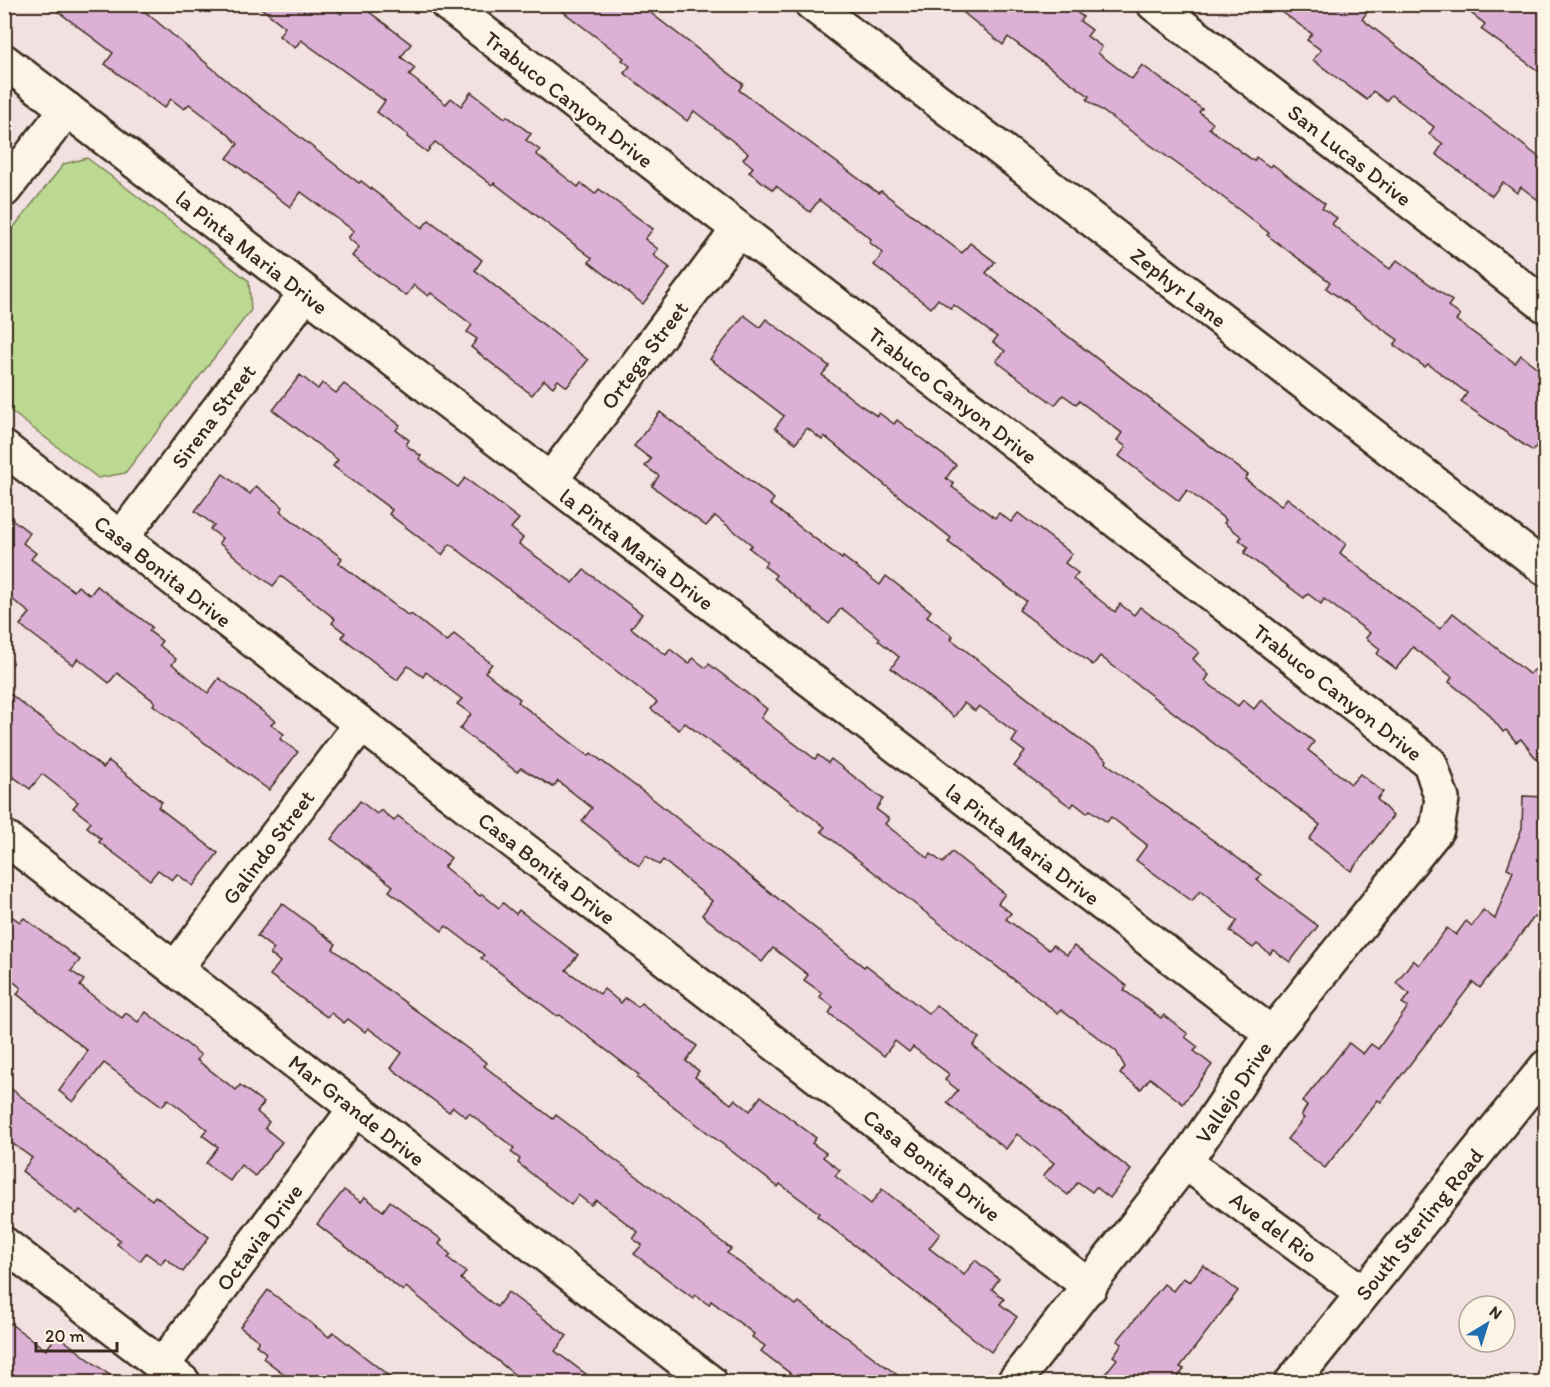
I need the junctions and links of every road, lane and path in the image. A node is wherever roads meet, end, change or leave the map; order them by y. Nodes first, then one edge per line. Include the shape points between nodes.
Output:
1 (447, 4) edge
2 (812, 4) edge
3 (1154, 4) edge
4 (4, 61) edge
5 (67, 109) junction
6 (4, 190) edge
7 (738, 230) junction
8 (306, 294) junction
9 (1545, 306) edge
10 (4, 448) edge
11 (550, 481) junction
12 (121, 538) junction
13 (1545, 569) edge
14 (361, 724) junction
15 (1442, 799) joint
16 (4, 837) edge
17 (175, 969) junction
18 (1272, 1034) junction
19 (1545, 1067) edge
20 (356, 1108) junction
21 (1185, 1162) junction
22 (4, 1244) edge
23 (1090, 1287) junction
24 (1363, 1293) junction
25 (173, 1374) edge
26 (710, 1383) edge
27 (1014, 1383) edge
28 (1293, 1383) edge

1 - 7 street, Trabuco Canyon Drive
2 - 13 street, Zephyr Lane
3 - 9 street, San Lucas Drive
4 - 5 street, la Pinta Maria Drive
5 - 6 street
5 - 8 street, la Pinta Maria Drive
7 - 11 street, Ortega Street
7 - 15 street, Trabuco Canyon Drive via 1430,763
8 - 11 street, la Pinta Maria Drive
8 - 12 street, Sirena Street
10 - 12 street, Casa Bonita Drive
11 - 18 street, la Pinta Maria Drive
12 - 14 street, Casa Bonita Drive
14 - 17 street, Galindo Street
14 - 23 street, Casa Bonita Drive
15 - 18 street, Vallejo Drive via 1437,829
16 - 17 street, Mar Grande Drive
17 - 20 street, Mar Grande Drive
18 - 21 street, Vallejo Drive
19 - 24 street, South Sterling Road
20 - 25 street, Octavia Drive
20 - 26 street, Mar Grande Drive
21 - 23 street, Vallejo Drive
21 - 24 street, Ave del Rio
22 - 25 street
23 - 27 street, Vallejo Drive
24 - 28 street, South Sterling Road

